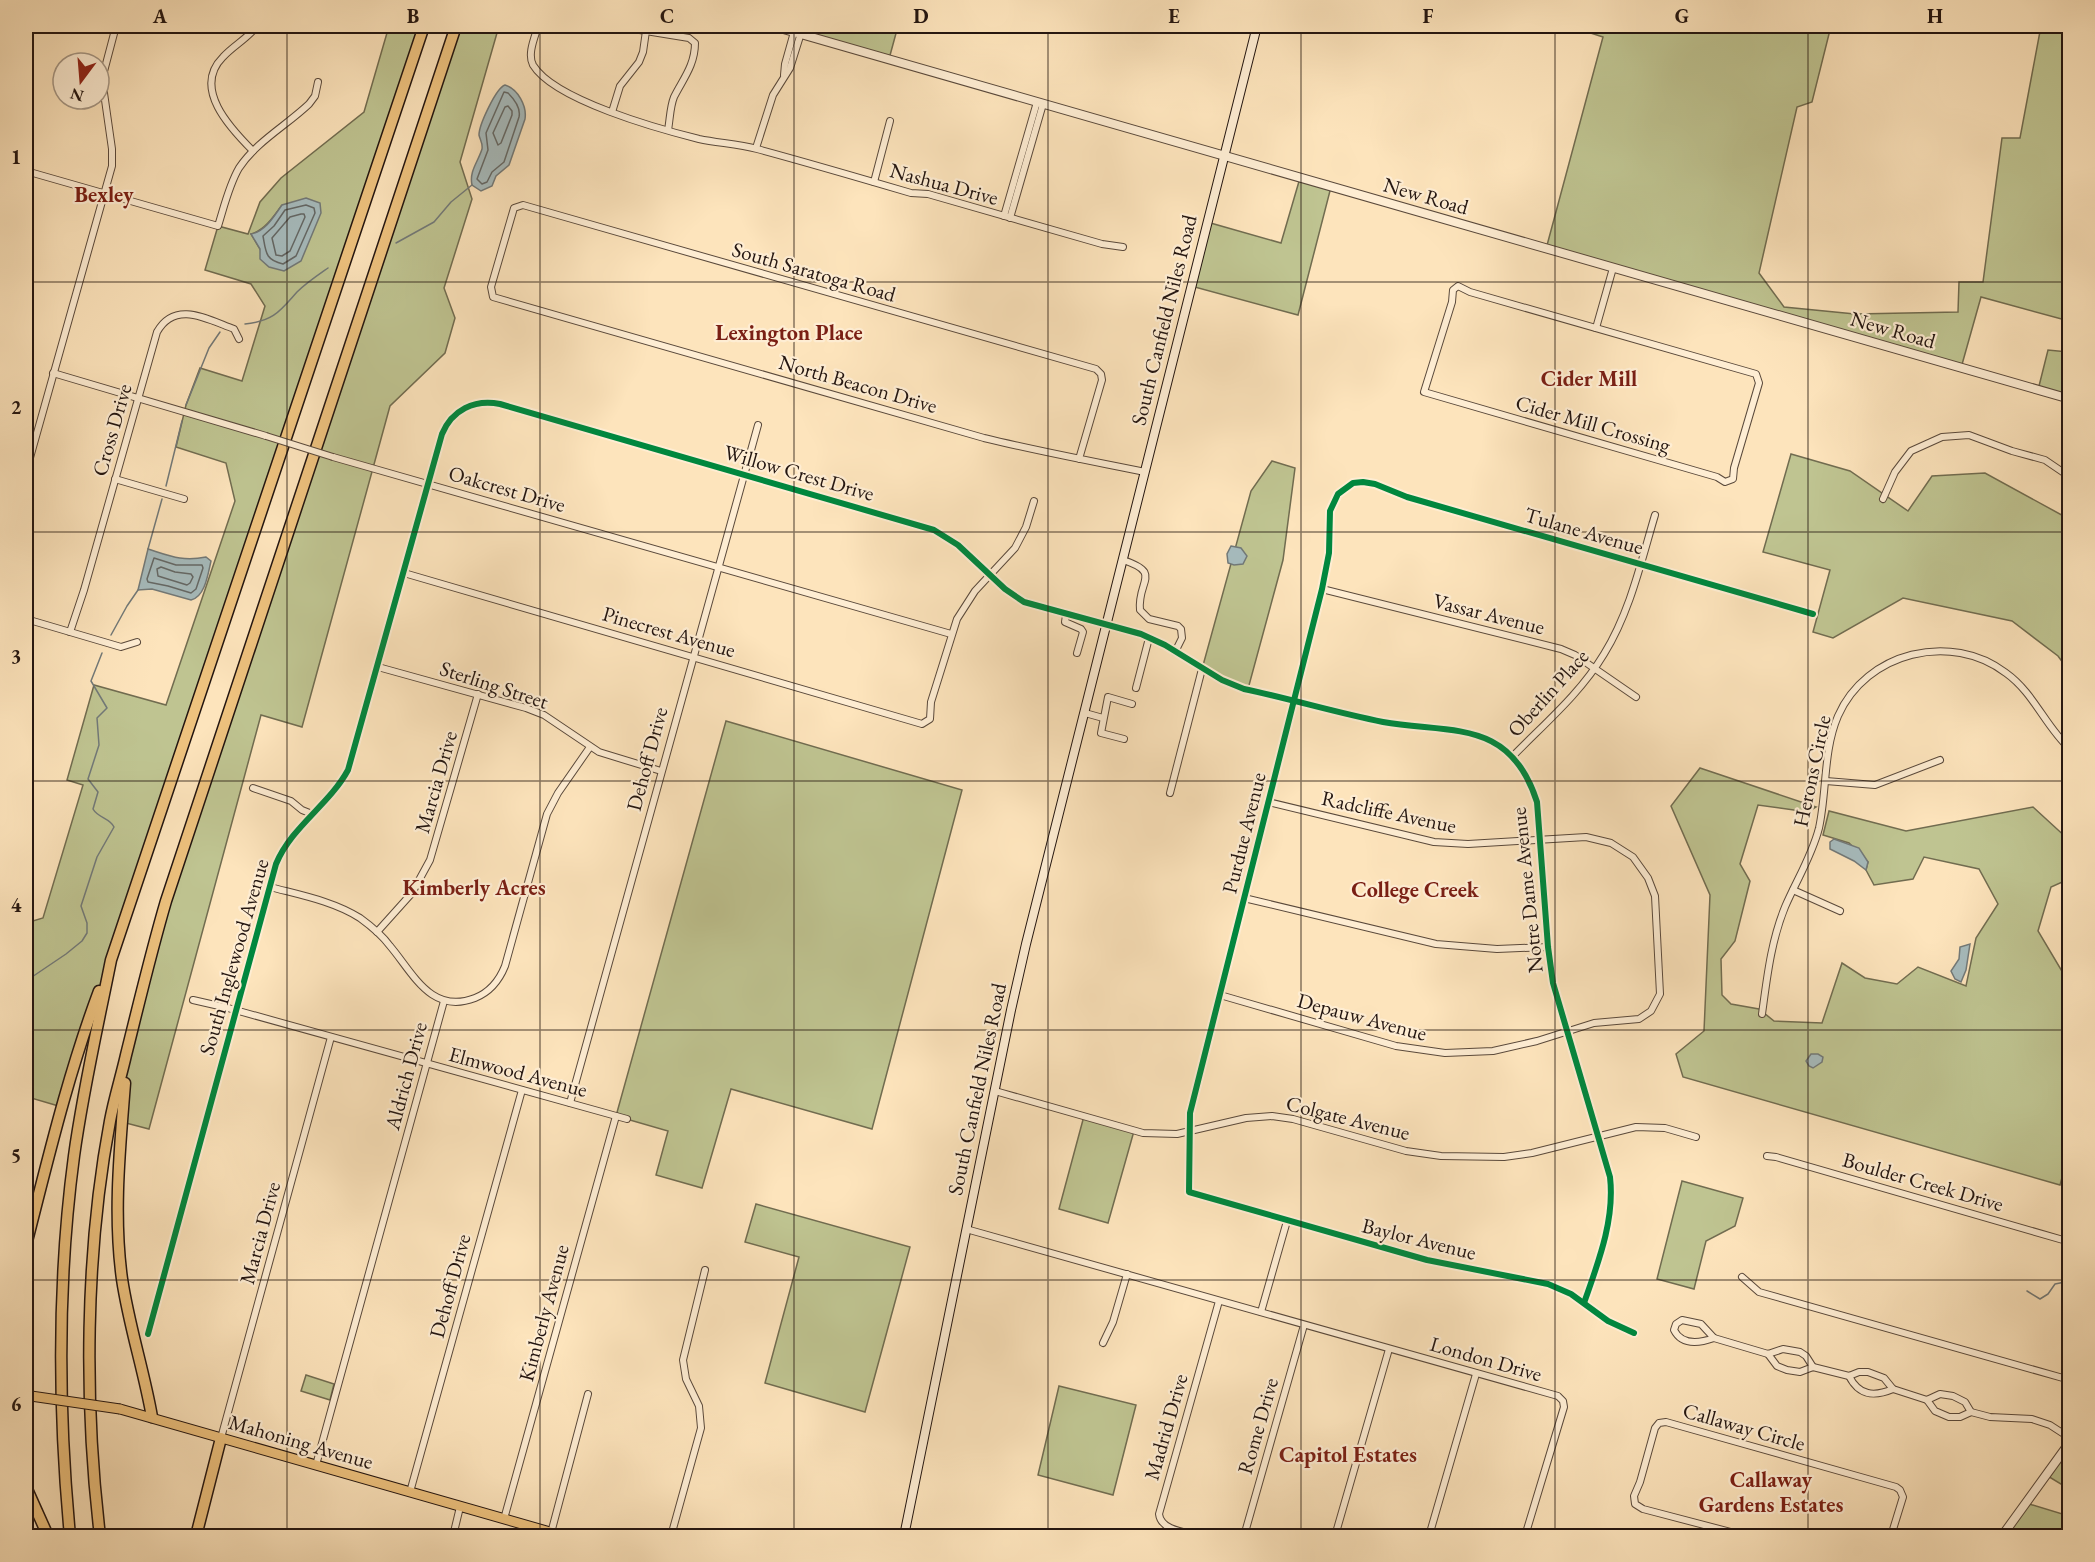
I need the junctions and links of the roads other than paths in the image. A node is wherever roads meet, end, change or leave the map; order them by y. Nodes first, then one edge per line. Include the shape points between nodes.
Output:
1 (116, 26) edge
2 (257, 26) edge
3 (424, 26) edge
4 (456, 26) edge
5 (538, 26) edge
6 (615, 26) edge
7 (773, 26) edge
8 (1257, 26) edge
9 (646, 31) junction
10 (797, 32) junction
11 (318, 82) dead end
12 (1040, 103) junction
13 (612, 112) junction
14 (890, 121) dead end
15 (668, 130) junction
16 (756, 148) junction
17 (253, 152) junction
18 (1223, 156) junction
19 (26, 171) edge
20 (873, 182) junction
21 (104, 194) junction
22 (1007, 217) junction
23 (1123, 247) dead end
24 (1613, 268) junction
25 (491, 295) joint
26 (1596, 328) junction
27 (239, 339) dead end
28 (53, 373) junction
29 (138, 399) junction
30 (2070, 399) edge
31 (462, 409) joint
32 (758, 425) dead end
33 (1080, 459) junction
34 (26, 472) edge
35 (1145, 472) junction
36 (744, 474) junction
37 (2070, 477) edge
38 (115, 479) junction
39 (429, 483) junction
40 (1346, 487) joint
41 (1883, 498) dead end
42 (184, 499) dead end
43 (1034, 501) dead end
44 (1654, 515) dead end
45 (1123, 560) junction
46 (1640, 564) junction
47 (718, 567) junction
48 (404, 573) junction
49 (990, 575) junction
50 (1322, 589) junction
51 (1813, 614) dead end
52 (1066, 615) junction
53 (26, 619) edge
54 (1107, 624) junction
55 (70, 632) junction
56 (951, 634) junction
57 (1149, 638) junction
58 (136, 642) dead end
59 (1175, 652) junction
60 (1077, 653) dead end
61 (693, 656) junction
62 (378, 667) junction
63 (1595, 668) junction
64 (1202, 669) junction
65 (1136, 688) dead end
66 (477, 694) junction
67 (1636, 697) dead end
68 (1294, 700) junction
69 (1132, 704) dead end
70 (1084, 713) junction
71 (1103, 718) junction
72 (1124, 739) dead end
73 (590, 747) junction
74 (2069, 747) edge
75 (1512, 757) junction
76 (1940, 760) dead end
77 (661, 771) junction
78 (1826, 781) junction
79 (253, 788) dead end
80 (1170, 793) dead end
81 (1268, 802) junction
82 (312, 814) junction
83 (1541, 840) junction
84 (270, 887) junction
85 (1793, 890) junction
86 (1244, 898) junction
87 (1840, 910) dead end
88 (377, 932) junction
89 (1548, 947) junction
90 (111, 960) junction
91 (1220, 995) junction
92 (193, 1000) dead end
93 (444, 1001) junction
94 (236, 1011) junction
95 (1762, 1014) dead end
96 (1567, 1032) junction
97 (332, 1037) junction
98 (127, 1052) junction
99 (427, 1063) junction
100 (522, 1090) junction
101 (994, 1091) junction
102 (570, 1103) junction
103 (616, 1116) junction
104 (627, 1119) dead end
105 (1189, 1131) junction
106 (1598, 1136) junction
107 (1696, 1137) dead end
108 (1767, 1156) dead end
109 (1189, 1192) joint
110 (1287, 1221) junction
111 (966, 1229) junction
112 (2070, 1242) edge
113 (26, 1245) edge
114 (705, 1270) dead end
115 (1127, 1274) junction
116 (1742, 1277) dead end
117 (1219, 1301) junction
118 (1584, 1303) junction
119 (1261, 1312) junction
120 (1304, 1325) junction
121 (1634, 1333) dead end
122 (148, 1334) dead end
123 (1714, 1338) junction
124 (1103, 1343) dead end
125 (1389, 1349) junction
126 (1768, 1353) junction
127 (1813, 1367) junction
128 (1476, 1374) junction
129 (1849, 1376) junction
130 (2070, 1380) edge
131 (1893, 1389) junction
132 (588, 1394) dead end
133 (28, 1396) edge
134 (1928, 1400) junction
135 (1971, 1413) junction
136 (153, 1418) junction
137 (221, 1438) junction
138 (2070, 1440) edge
139 (316, 1465) junction
140 (26, 1487) edge
141 (410, 1492) junction
142 (460, 1507) junction
143 (504, 1519) junction
144 (551, 1533) junction
145 (1892, 1534) edge
146 (48, 1536) edge
147 (70, 1536) edge
148 (100, 1536) edge
149 (196, 1536) edge
150 (453, 1536) edge
151 (564, 1536) edge
152 (671, 1536) edge
153 (904, 1536) edge
154 (1201, 1536) edge
155 (1244, 1536) edge
156 (1335, 1536) edge
157 (1429, 1536) edge
158 (1525, 1536) edge
159 (1746, 1536) edge
160 (1906, 1536) edge
161 (2002, 1536) edge

1 - 21 street via 103,74 113,154
2 - 17 street via 220,59 211,81 217,107
3 - 90 highway
4 - 98 highway via 177,868
5 - 13 street, Nashua Drive via 530,56 537,70 564,91
6 - 9 street
7 - 10 street, New Road
8 - 18 main road, South Canfield Niles Road
9 - 13 street via 639,62 620,86
9 - 15 street via 689,38 695,43 689,73 671,106
10 - 12 street, New Road
10 - 16 street
11 - 17 street via 309,104
12 - 18 street, New Road
12 - 22 street
13 - 15 street, Nashua Drive
14 - 20 street
15 - 16 street, Nashua Drive
16 - 20 street, Nashua Drive
17 - 21 street via 235,176 218,226
18 - 24 street, New Road
18 - 35 main road, South Canfield Niles Road
19 - 21 street
20 - 22 street, Nashua Drive
21 - 28 street
22 - 23 street, Nashua Drive
24 - 26 street
24 - 30 street, New Road
25 - 33 street, North Beacon Drive via 984,438
25 - 33 street, South Saratoga Road via 512,215 524,205 1096,369 1102,380
26 - 26 street, Cider Mill Crossing via 1756,374 1759,383 1732,479 1725,482 1424,392 1453,290 1458,286
27 - 29 street, Cross Drive via 234,329 203,318 188,314 167,318 157,332
28 - 29 street, Oakcrest Drive
28 - 34 street
29 - 38 street, Cross Drive
29 - 39 street, Oakcrest Drive, bridge
31 - 36 street, Willow Crest Drive via 478,403 500,404
31 - 39 street, South Inglewood Avenue via 445,428
32 - 36 street, Dehoff Drive
33 - 35 street, North Beacon Drive
35 - 45 main road, South Canfield Niles Road
36 - 47 street, Dehoff Drive
36 - 49 street, Willow Crest Drive via 934,530 958,545
37 - 41 street via 2045,460 1969,435 1942,437 1911,451
38 - 42 street
38 - 55 street, Cross Drive
39 - 47 street, Oakcrest Drive
39 - 48 street, South Inglewood Avenue
40 - 46 street, Tulane Avenue via 1358,482 1375,484 1407,497
40 - 50 street, Purdue Avenue via 1331,505 1329,553
43 - 49 street via 1019,541
44 - 46 street, Oberlin Place
45 - 54 main road, South Canfield Niles Road
45 - 59 street via 1145,571 1140,610 1149,619 1182,629
46 - 51 street, Tulane Avenue
46 - 63 street, Oberlin Place via 1617,632
47 - 56 street, Oakcrest Drive
47 - 61 street, Dehoff Drive
48 - 61 street, Pinecrest Avenue
48 - 62 street, South Inglewood Avenue
49 - 52 street, Willow Crest Drive via 1024,602
49 - 56 street via 965,603
50 - 63 street, Vassar Avenue via 1561,649
50 - 68 street, Purdue Avenue
52 - 54 street, Willow Crest Drive
52 - 60 street via 1065,622 1083,632
53 - 55 street
54 - 57 street, Notre Dame Avenue
54 - 70 main road, South Canfield Niles Road
55 - 58 street via 121,647
56 - 61 street, Pinecrest Avenue via 930,719 924,724
57 - 59 street, Notre Dame Avenue
57 - 65 street
59 - 64 street, Notre Dame Avenue
61 - 77 street, Dehoff Drive
62 - 66 street, Sterling Street
62 - 82 street, South Inglewood Avenue via 348,770 336,790
63 - 67 street, Vassar Avenue
63 - 75 street, Oberlin Place
64 - 68 street, Notre Dame Avenue via 1244,689
64 - 80 street
66 - 73 street, Sterling Street via 538,712
66 - 88 street, Marcia Drive via 430,860 412,893
68 - 75 street, Notre Dame Avenue via 1384,722 1466,731 1492,742
68 - 81 street, Purdue Avenue
69 - 71 street via 1108,697
70 - 71 street
70 - 101 main road, South Canfield Niles Road
71 - 72 street via 1101,733
73 - 77 street, Sterling Street
73 - 93 street, Aldrich Drive via 547,814 500,977 480,996 460,1002
74 - 78 street, Herons Circle via 2050,729 2025,691 1999,667 1965,653 1929,651 1882,666 1853,691 1837,718
75 - 83 street, Notre Dame Avenue via 1533,792
76 - 78 street via 1875,785
77 - 102 street, Dehoff Drive
78 - 85 street, Herons Circle via 1817,836
79 - 82 street via 291,801
81 - 83 street, Radcliffe Avenue via 1434,842
81 - 86 street, Purdue Avenue
82 - 84 street, South Inglewood Avenue via 284,848
83 - 89 street, Notre Dame Avenue
83 - 96 street, Radcliffe Avenue via 1586,837 1618,846 1644,870 1655,896 1661,987 1656,1005 1639,1019 1607,1021
84 - 88 street via 338,906
84 - 94 street, South Inglewood Avenue
85 - 87 street
85 - 95 street, Herons Circle via 1770,959
86 - 89 street via 1437,944 1497,950
86 - 91 street, Purdue Avenue
88 - 93 street via 425,990
89 - 96 street, Notre Dame Avenue
90 - 113 highway via 76,1057
90 - 147 highway via 76,1144 63,1271 61,1412
91 - 96 street, Depauw Avenue via 1396,1046 1431,1052 1493,1051
91 - 105 street, Purdue Avenue via 1190,1113
92 - 94 street, Elmwood Avenue
93 - 99 street, Aldrich Drive
94 - 97 street, Elmwood Avenue
94 - 122 street, South Inglewood Avenue
96 - 106 street, Notre Dame Avenue
97 - 99 street, Elmwood Avenue
97 - 137 street, Marcia Drive
98 - 136 highway via 118,1176 120,1257 126,1302
98 - 148 highway via 105,1153 91,1298 91,1410
99 - 100 street, Elmwood Avenue
99 - 139 street, Aldrich Drive
100 - 102 street, Elmwood Avenue
100 - 141 street, Dehoff Drive
101 - 105 street, Colgate Avenue via 1143,1133
101 - 111 main road, South Canfield Niles Road
102 - 103 street, Elmwood Avenue
103 - 104 street, Elmwood Avenue
103 - 143 street, Kimberly Avenue
105 - 106 street, Colgate Avenue via 1246,1118 1284,1117 1406,1151 1469,1158 1532,1154
105 - 109 street, Purdue Avenue
106 - 107 street, Colgate Avenue via 1645,1126
106 - 118 street, Notre Dame Avenue via 1610,1177 1611,1207
108 - 112 street, Boulder Creek Drive
109 - 110 street, Baylor Avenue
110 - 118 street, Baylor Avenue via 1427,1260 1548,1284
110 - 119 street
111 - 115 street, London Drive
111 - 153 main road, South Canfield Niles Road
114 - 152 street via 683,1360 686,1378 699,1406 701,1428
115 - 117 street, London Drive
115 - 124 street
116 - 130 street via 1760,1292
117 - 119 street, London Drive
117 - 154 street, Madrid Drive via 1159,1514 1167,1527
118 - 121 street, Baylor Avenue via 1608,1321
119 - 120 street, London Drive
120 - 125 street, London Drive
120 - 155 street, Rome Drive
123 - 123 street via 1704,1326 1692,1321 1682,1320 1674,1327 1677,1336 1693,1342
123 - 126 street
125 - 128 street, London Drive
125 - 156 street
126 - 127 street via 1782,1349 1800,1352
126 - 127 street via 1777,1366 1786,1370 1800,1372
127 - 129 street
128 - 157 street
128 - 158 street, London Drive via 1558,1396 1564,1404
129 - 131 street via 1868,1372 1881,1376
129 - 131 street via 1856,1388 1875,1395
131 - 134 street
132 - 144 street
133 - 136 main road, Mahoning Avenue, bridge via 120,1409
134 - 135 street via 1941,1415 1956,1418
134 - 135 street via 1940,1394 1953,1396 1965,1402
135 - 138 street via 2032,1419 2050,1425
136 - 137 main road, Mahoning Avenue
137 - 139 main road, Mahoning Avenue
137 - 149 highway
138 - 161 street
139 - 141 main road, Mahoning Avenue
140 - 146 highway
141 - 142 main road, Mahoning Avenue
142 - 143 main road, Mahoning Avenue
142 - 150 street
143 - 144 main road, Mahoning Avenue
144 - 151 main road, Mahoning Avenue
145 - 159 street, Callaway Circle via 1903,1497 1896,1487 1666,1422 1657,1425 1634,1496 1637,1506
145 - 160 street, Callaway Circle

